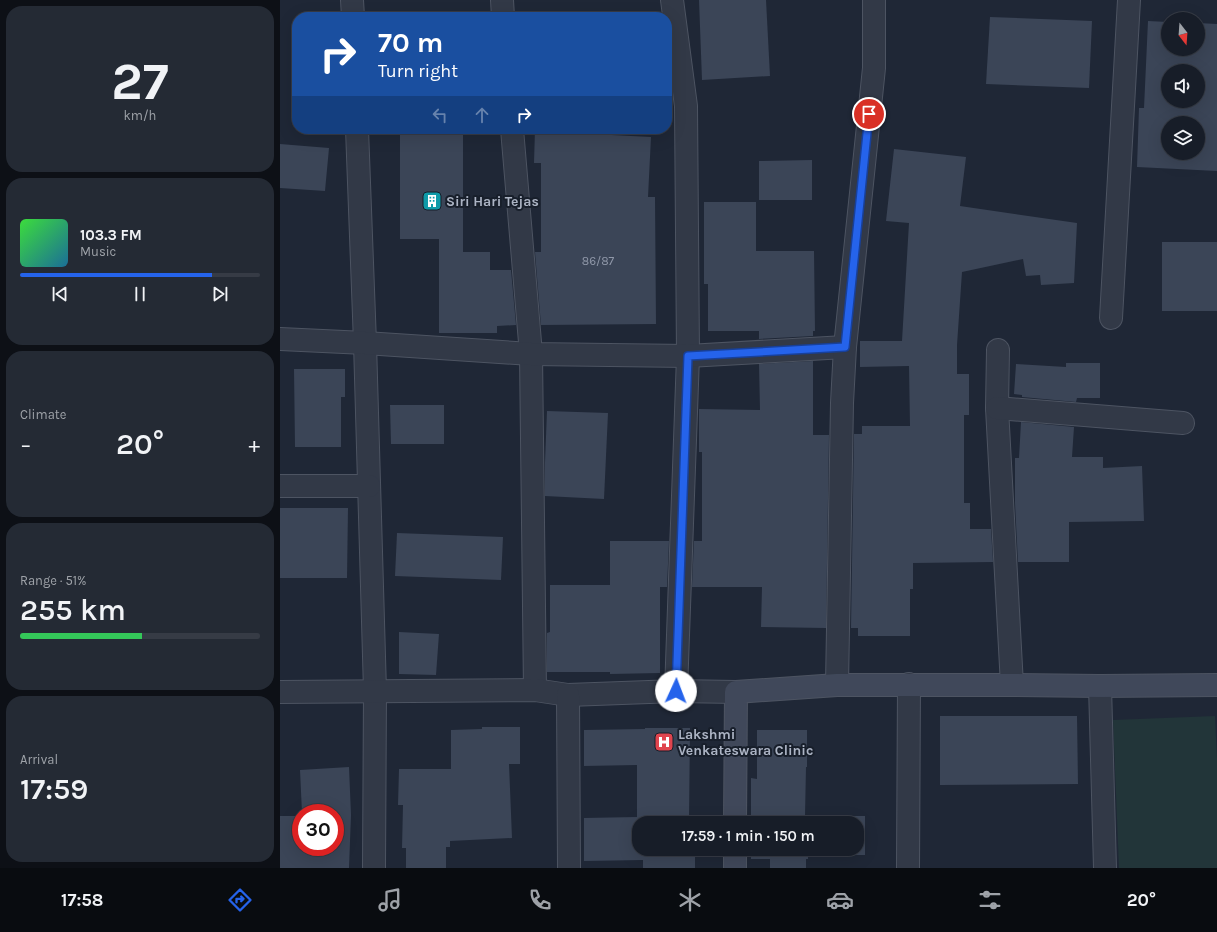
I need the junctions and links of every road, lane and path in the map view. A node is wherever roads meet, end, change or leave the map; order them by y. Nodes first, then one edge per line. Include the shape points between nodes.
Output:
1 (352, 0) edge
2 (502, 0) edge
3 (672, 0) edge
4 (874, 0) edge
5 (1129, 0) edge
6 (353, 12) edge
7 (503, 12) edge
8 (357, 134) edge
9 (512, 134) edge
10 (1111, 318) dead end
11 (280, 339) edge
12 (365, 343) junction
13 (845, 347) junction
14 (998, 350) dead end
15 (531, 354) junction
16 (688, 356) junction
17 (997, 408) junction
18 (1183, 423) dead end
19 (280, 486) edge
20 (369, 486) junction
21 (909, 684) junction
22 (837, 685) junction
23 (1012, 685) junction
24 (1217, 685) edge
25 (1100, 686) junction
26 (535, 690) junction
27 (375, 691) junction
28 (676, 691) junction
29 (280, 692) edge
30 (736, 692) junction
31 (568, 695) junction
32 (735, 816) edge
33 (735, 856) edge
34 (374, 868) edge
35 (569, 868) edge
36 (735, 868) edge
37 (908, 868) edge
38 (1105, 868) edge

1 - 6 street
2 - 7 street
3 - 16 street via 686,106
4 - 13 street via 874,68
5 - 10 street
8 - 12 street
9 - 15 street
11 - 12 street
12 - 15 street
12 - 20 street
13 - 16 street
13 - 22 street
14 - 17 street
15 - 16 street
15 - 26 street
16 - 28 street
17 - 18 street
17 - 23 street
19 - 20 street
20 - 27 street
21 - 22 street
21 - 23 street
21 - 37 street
22 - 30 street
23 - 25 street
24 - 25 street
25 - 38 street
26 - 27 street
26 - 31 street
27 - 29 street
27 - 34 street
28 - 30 street
28 - 31 street
30 - 32 street
31 - 35 street
33 - 36 street

